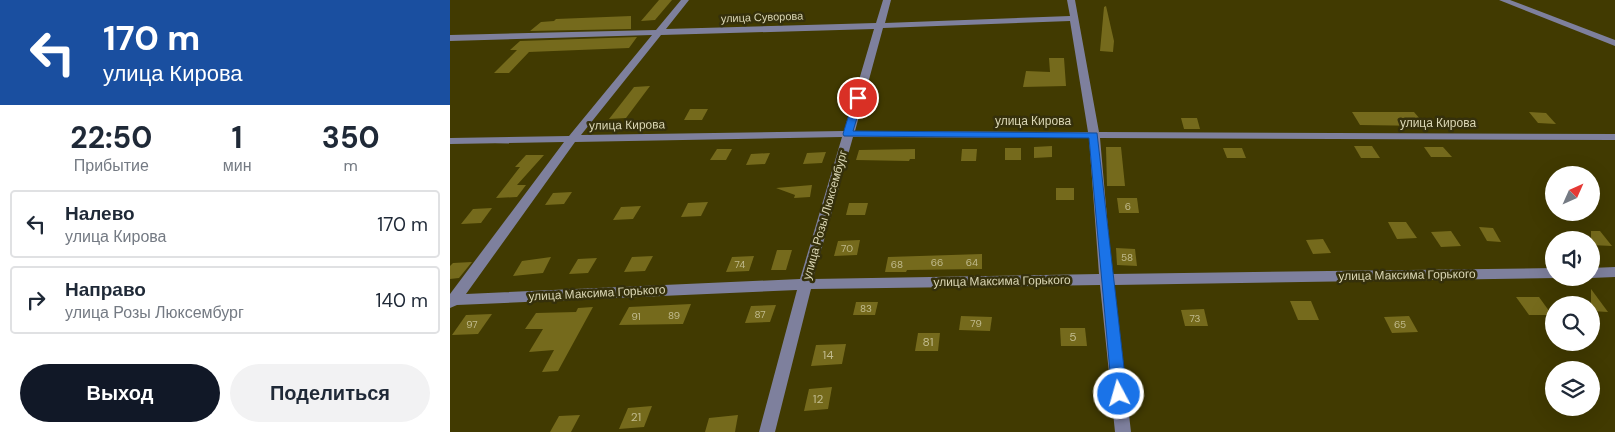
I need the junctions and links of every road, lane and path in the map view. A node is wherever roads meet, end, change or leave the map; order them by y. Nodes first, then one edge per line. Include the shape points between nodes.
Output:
1 (685, 0) edge
2 (887, 0) edge
3 (1072, 0) edge
4 (1503, 0) edge
5 (1075, 18) junction
6 (880, 25) junction
7 (661, 31) junction
8 (450, 38) edge
9 (1615, 43) edge
10 (848, 134) junction
11 (1094, 135) junction
12 (1615, 137) edge
13 (572, 140) junction
14 (450, 141) edge
15 (1615, 272) edge
16 (1545, 273) edge
17 (1600, 273) edge
18 (1106, 279) junction
19 (805, 284) junction
20 (451, 301) edge
21 (767, 432) edge
22 (1124, 432) edge

1 - 7 street
2 - 6 street, улица Розы Люксембург
3 - 5 street
4 - 9 street
5 - 6 street, улица Суворова
5 - 11 street
6 - 7 street, улица Суворова
6 - 10 street, улица Розы Люксембург
7 - 8 street, улица Суворова
7 - 13 street
10 - 11 street, улица Кирова
10 - 13 street, улица Кирова
10 - 19 street, улица Розы Люксембург
11 - 12 street, улица Кирова
11 - 18 street
13 - 14 street, улица Кирова
13 - 20 street
15 - 17 street
16 - 18 street, улица Максима Горького
18 - 19 street, улица Максима Горького
18 - 22 street
19 - 20 street, улица Максима Горького
19 - 21 street, улица Розы Люксембург

